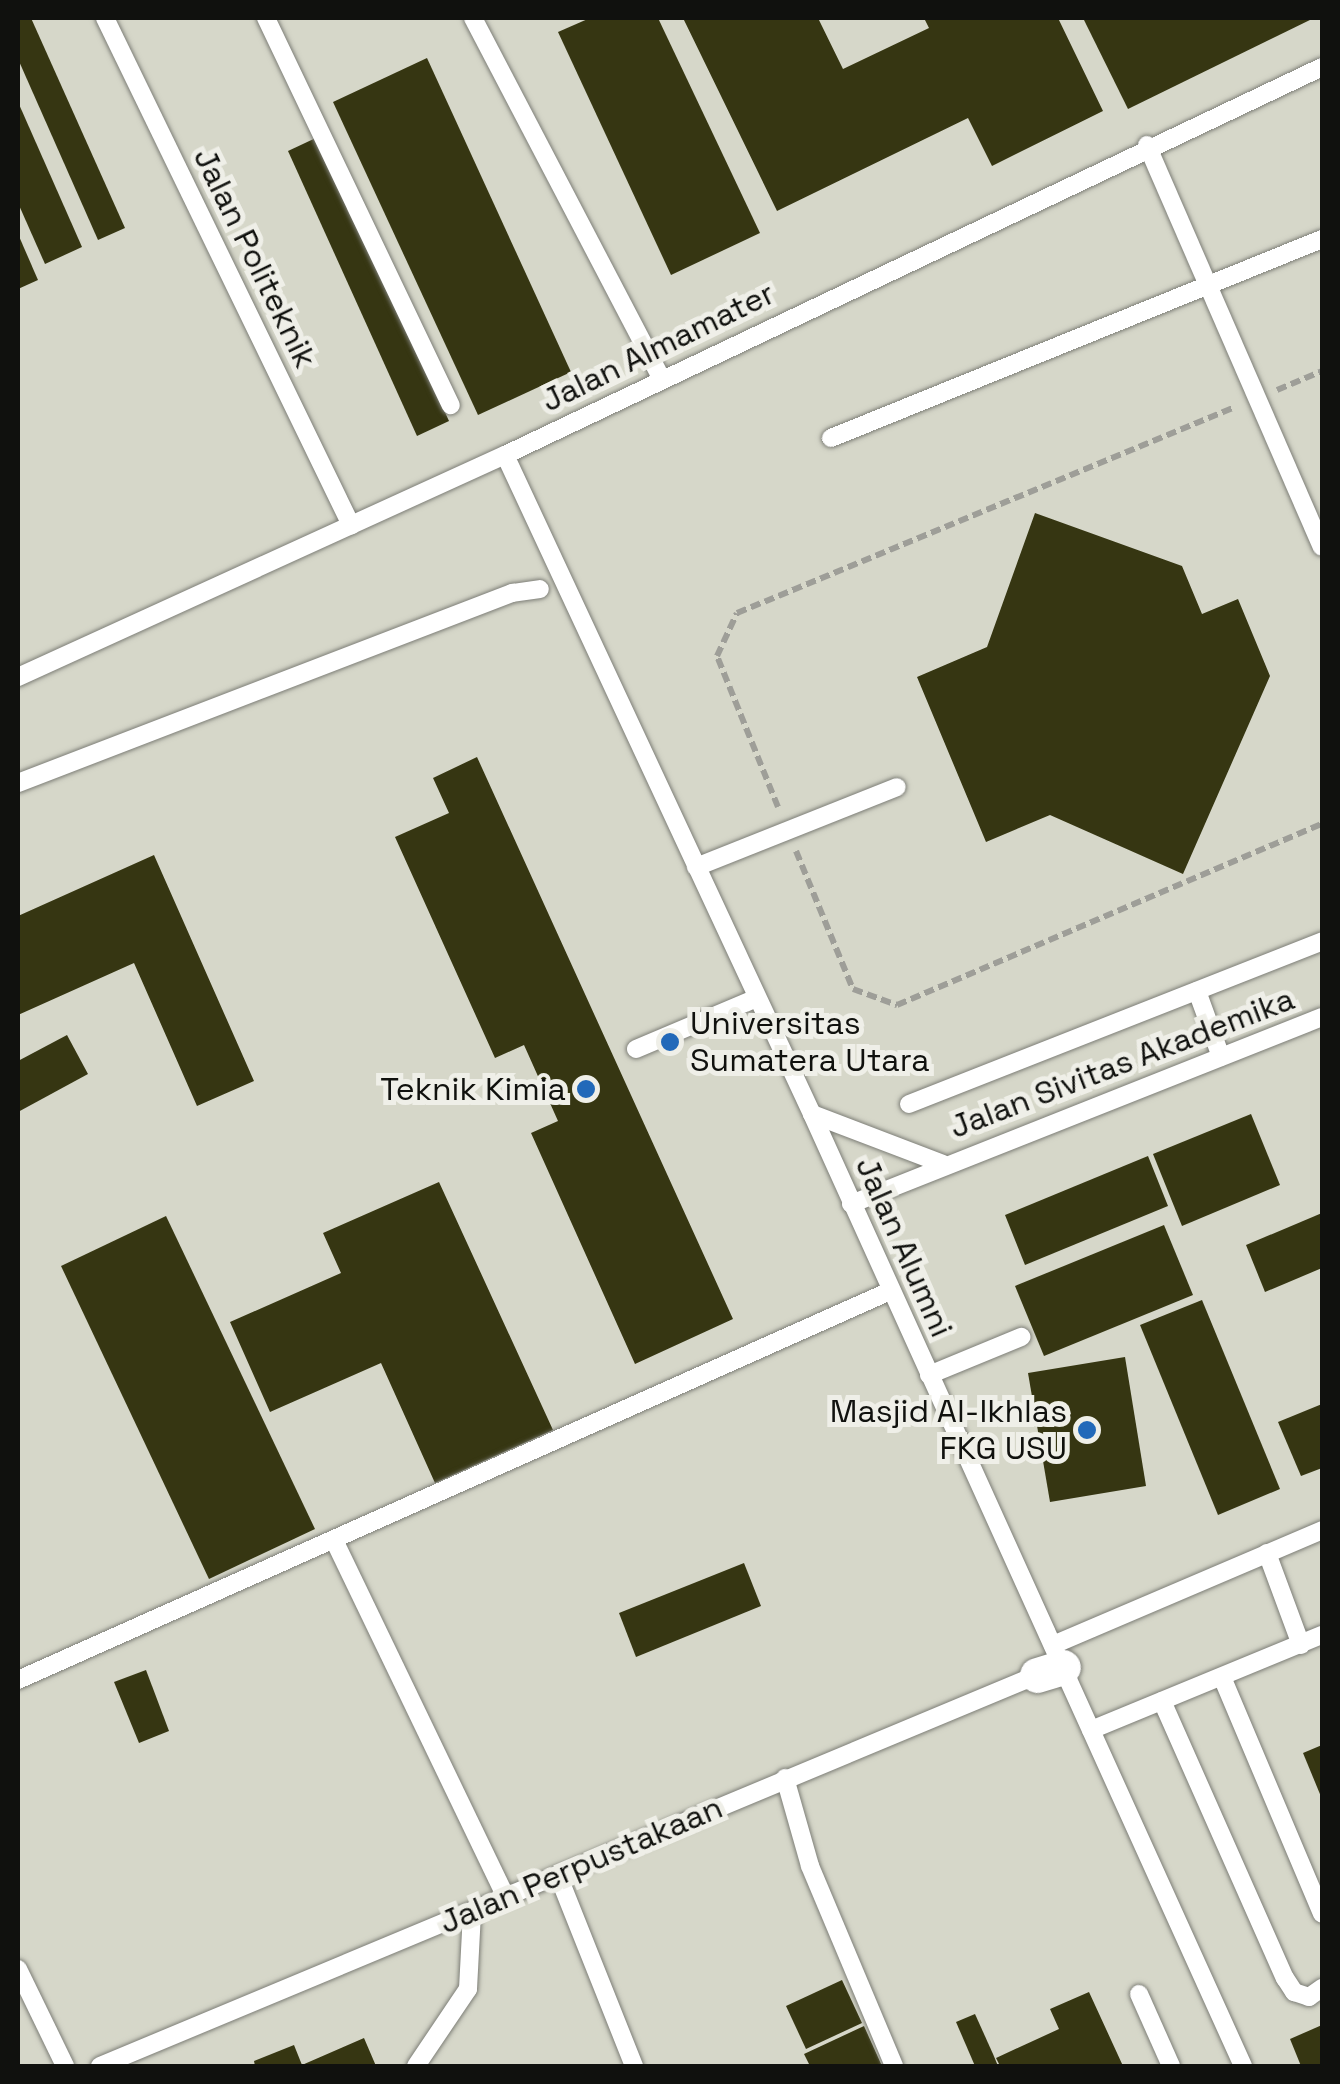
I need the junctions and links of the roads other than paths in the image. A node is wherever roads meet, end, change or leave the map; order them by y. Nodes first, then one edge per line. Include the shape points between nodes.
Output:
1 (105, 18) edge
2 (266, 18) edge
3 (472, 18) edge
4 (1322, 67) edge
5 (1147, 146) junction
6 (1322, 240) edge
7 (1209, 286) junction
8 (661, 377) junction
9 (451, 405) dead end
10 (831, 438) dead end
11 (505, 456) junction
12 (351, 525) junction
13 (1322, 546) edge
14 (540, 589) dead end
15 (18, 676) edge
16 (18, 783) edge
17 (897, 787) dead end
18 (696, 867) junction
19 (1322, 941) edge
20 (1196, 991) junction
21 (756, 998) junction
22 (1322, 1017) edge
23 (636, 1048) dead end
24 (1221, 1057) junction
25 (908, 1104) dead end
26 (812, 1114) junction
27 (943, 1164) junction
28 (851, 1204) junction
29 (890, 1291) junction
30 (1021, 1337) dead end
31 (929, 1375) junction
32 (1322, 1530) edge
33 (334, 1540) junction
34 (1267, 1553) junction
35 (1322, 1636) edge
36 (1301, 1645) junction
37 (1051, 1662) junction
38 (1222, 1677) junction
39 (18, 1680) edge
40 (1162, 1701) junction
41 (1092, 1730) junction
42 (785, 1778) junction
43 (558, 1876) junction
44 (506, 1897) junction
45 (472, 1912) junction
46 (1322, 1914) edge
47 (18, 1968) edge
48 (1322, 1988) edge
49 (1139, 1994) dead end
50 (65, 2066) edge
51 (100, 2066) edge
52 (416, 2066) edge
53 (634, 2066) edge
54 (894, 2066) edge
55 (1171, 2066) edge
56 (1243, 2066) edge

1 - 12 lane, Jalan Politeknik
2 - 9 lane
3 - 8 lane
4 - 5 lane, Jalan Almamater
5 - 7 lane
5 - 8 lane, Jalan Almamater
6 - 7 lane
7 - 10 lane
7 - 13 lane
8 - 11 lane, Jalan Almamater
11 - 12 lane, Jalan Almamater
11 - 18 lane, Jalan Alumni
12 - 15 lane, Jalan Almamater
14 - 16 lane via 512,593
17 - 18 lane
18 - 21 lane, Jalan Alumni
19 - 20 lane
20 - 24 lane
20 - 25 lane
21 - 23 lane
21 - 26 lane, Jalan Alumni
22 - 24 lane, Jalan Sivitas Akademika
24 - 27 lane, Jalan Sivitas Akademika
26 - 27 lane, Jalan Sivitas Akademika
26 - 28 lane, Jalan Alumni
27 - 28 lane, Jalan Sivitas Akademika
28 - 29 lane, Jalan Alumni
29 - 31 lane, Jalan Alumni
29 - 33 lane
30 - 31 lane
31 - 37 lane, Jalan Alumni
32 - 34 lane, Jalan Perpustakaan
33 - 39 lane
33 - 44 lane
34 - 36 lane
34 - 37 lane, Jalan Perpustakaan
35 - 36 lane
36 - 38 lane
37 - 41 lane, Jalan Alumni
37 - 42 lane, Jalan Perpustakaan
38 - 40 lane
38 - 46 lane
40 - 41 lane
40 - 48 lane via 1285,1978 1294,1992 1309,1997
41 - 56 lane, Jalan Alumni
42 - 43 lane, Jalan Perpustakaan
42 - 54 lane via 810,1866
43 - 44 lane, Jalan Perpustakaan
43 - 53 lane
44 - 45 lane, Jalan Perpustakaan
45 - 51 lane, Jalan Perpustakaan
45 - 52 lane via 468,1990
47 - 50 lane
49 - 55 lane

